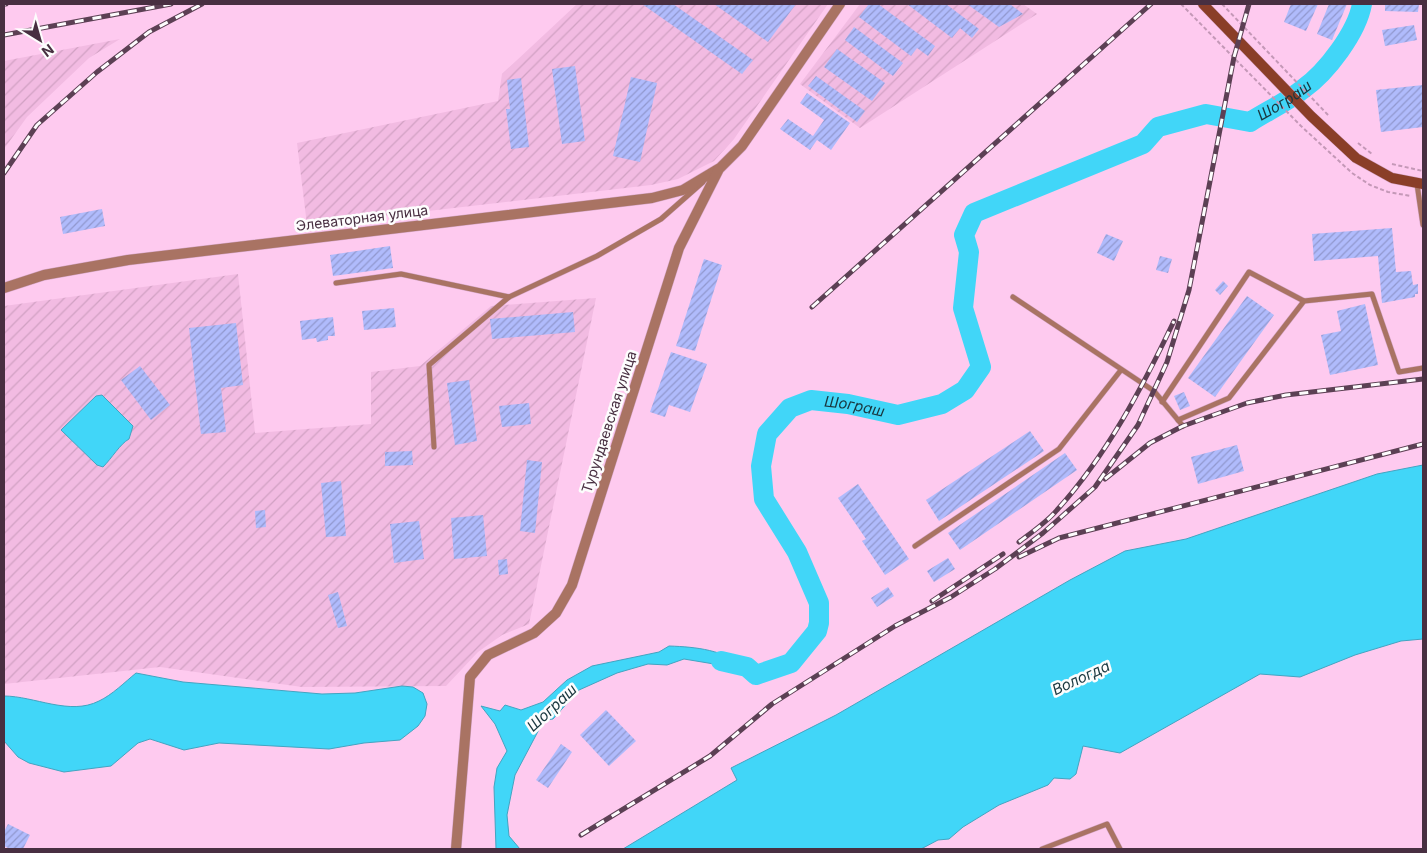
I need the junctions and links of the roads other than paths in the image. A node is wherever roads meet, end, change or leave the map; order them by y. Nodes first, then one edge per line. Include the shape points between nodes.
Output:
1 (840, 4) edge
2 (1203, 4) edge
3 (719, 169) junction
4 (1420, 184) edge
5 (1423, 226) edge
6 (336, 283) dead end
7 (4, 288) edge
8 (509, 297) junction
9 (1013, 297) dead end
10 (1304, 301) junction
11 (1423, 368) edge
12 (1121, 370) junction
13 (1162, 402) junction
14 (1178, 420) junction
15 (1183, 426) dead end
16 (434, 447) dead end
17 (915, 546) dead end
18 (456, 849) edge
19 (1042, 849) edge
20 (1120, 849) edge

1 - 3 street, Турундаевская улица via 742,146
2 - 4 street via 1336,141 1373,170
3 - 7 street, Элеваторная улица via 683,190 652,198 128,260 44,275
3 - 8 lane via 661,219 597,256
3 - 18 street, Турундаевская улица via 679,248 572,585 556,613 534,633 488,655 470,677
4 - 5 lane
6 - 8 lane via 400,274
8 - 16 lane via 429,365
9 - 12 lane
10 - 11 lane via 1372,294 1399,372
10 - 13 lane via 1249,272
10 - 14 lane via 1229,398
12 - 13 lane via 1154,391
12 - 17 lane via 1059,449
13 - 14 lane
14 - 15 lane
19 - 20 lane via 1106,824

